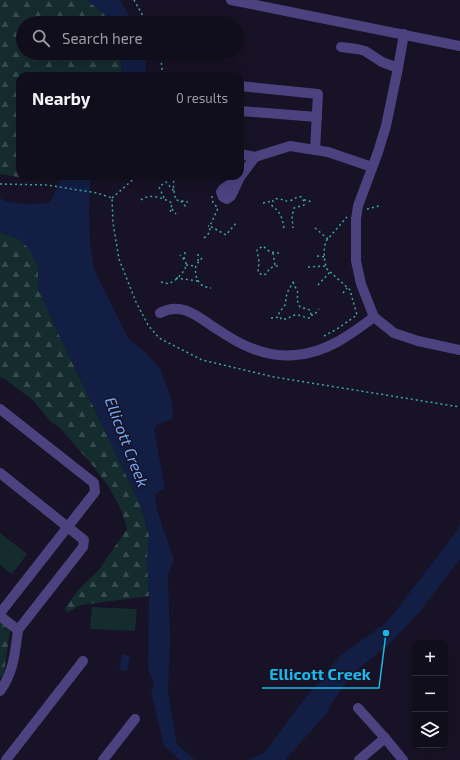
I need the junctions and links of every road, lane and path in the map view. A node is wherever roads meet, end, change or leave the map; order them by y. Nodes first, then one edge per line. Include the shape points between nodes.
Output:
1 (134, 0) edge
2 (231, 0) edge
3 (143, 16) edge
4 (404, 34) junction
5 (460, 46) edge
6 (341, 47) dead end
7 (161, 60) edge
8 (398, 68) junction
9 (162, 72) edge
10 (244, 86) edge
11 (244, 111) edge
12 (317, 117) junction
13 (315, 150) junction
14 (244, 155) edge
15 (255, 157) junction
16 (372, 167) junction
17 (244, 172) edge
18 (132, 180) edge
19 (174, 180) edge
20 (0, 184) edge
21 (174, 191) junction
22 (97, 193) dead end
23 (212, 196) dead end
24 (112, 198) dead end
25 (164, 198) junction
26 (141, 200) dead end
27 (176, 200) junction
28 (304, 200) junction
29 (181, 201) junction
30 (272, 201) junction
31 (188, 202) dead end
32 (172, 203) junction
33 (263, 203) dead end
34 (312, 203) dead end
35 (186, 206) dead end
36 (378, 206) dead end
37 (171, 209) junction
38 (357, 211) junction
39 (170, 214) dead end
40 (176, 214) dead end
41 (237, 222) dead end
42 (209, 226) junction
43 (284, 228) dead end
44 (293, 228) dead end
45 (315, 228) dead end
46 (204, 238) dead end
47 (328, 239) junction
48 (185, 252) dead end
49 (273, 253) junction
50 (279, 253) dead end
51 (198, 254) dead end
52 (180, 255) dead end
53 (317, 256) dead end
54 (325, 257) junction
55 (202, 258) dead end
56 (184, 259) junction
57 (198, 262) junction
58 (186, 265) junction
59 (280, 265) dead end
60 (196, 266) junction
61 (275, 266) junction
62 (326, 266) junction
63 (308, 267) dead end
64 (330, 272) junction
65 (176, 278) junction
66 (198, 281) junction
67 (160, 282) dead end
68 (318, 285) dead end
69 (211, 288) dead end
70 (348, 288) junction
71 (343, 293) dead end
72 (319, 309) dead end
73 (160, 313) dead end
74 (311, 315) junction
75 (280, 317) junction
76 (374, 317) junction
77 (271, 318) dead end
78 (324, 336) dead end
79 (460, 350) edge
80 (0, 409) edge
81 (0, 473) edge
82 (69, 527) junction
83 (18, 630) junction
84 (83, 661) dead end
85 (0, 691) edge
86 (358, 708) dead end
87 (135, 719) dead end
88 (385, 738) junction
89 (0, 755) edge
90 (6, 760) edge
91 (103, 760) edge
92 (359, 760) edge
93 (403, 760) edge

1 - 3 path
2 - 4 street
4 - 5 street
4 - 8 street
6 - 8 street via 365,51
7 - 9 path
8 - 16 street via 386,126
10 - 12 street via 318,94
11 - 12 street
12 - 13 street
13 - 15 street via 290,146
13 - 16 street
14 - 15 street
15 - 17 street
16 - 38 street
18 - 24 path
19 - 21 path
20 - 22 path via 47,185
21 - 25 path via 166,182 158,187
21 - 27 path
23 - 42 path via 213,203 218,208
25 - 26 path via 146,197
25 - 32 path
27 - 29 path
27 - 32 path
28 - 30 path via 300,196 290,201 278,198
28 - 34 path
28 - 44 path via 304,205 292,211
29 - 31 path
29 - 35 path
30 - 33 path
30 - 43 path via 272,206 282,217
32 - 37 path
36 - 38 path
37 - 39 path
37 - 40 path
38 - 47 path via 350,213
38 - 76 street via 356,261 361,284
41 - 42 path via 226,235
42 - 46 path via 209,234
45 - 47 path
47 - 54 path
48 - 56 path
49 - 50 path
49 - 61 path
49 - 61 path via 263,246 256,250 258,272 266,274
51 - 57 path
52 - 56 path
53 - 54 path
54 - 62 path
55 - 57 path
56 - 58 path
57 - 60 path
58 - 60 path
58 - 65 path
59 - 61 path
60 - 66 path
62 - 63 path
62 - 64 path
64 - 68 path
64 - 70 path
65 - 66 path
65 - 67 path via 170,283
66 - 69 path via 204,287
70 - 71 path
70 - 78 path via 357,315
72 - 74 path
73 - 76 street via 174,309 190,312 226,336 245,345 266,352 288,355 327,348
74 - 75 path via 306,318 294,315 284,320
74 - 75 path via 310,310 298,304 294,282 287,293 285,306 279,313
75 - 77 path
76 - 79 street via 394,333
80 - 82 street via 94,483 95,492
81 - 82 street
82 - 83 street via 84,540 83,548
82 - 83 street via 1,612 0,616
83 - 85 street via 13,668
84 - 90 street
86 - 88 street
87 - 91 street
88 - 92 street
88 - 93 street
89 - 90 street

